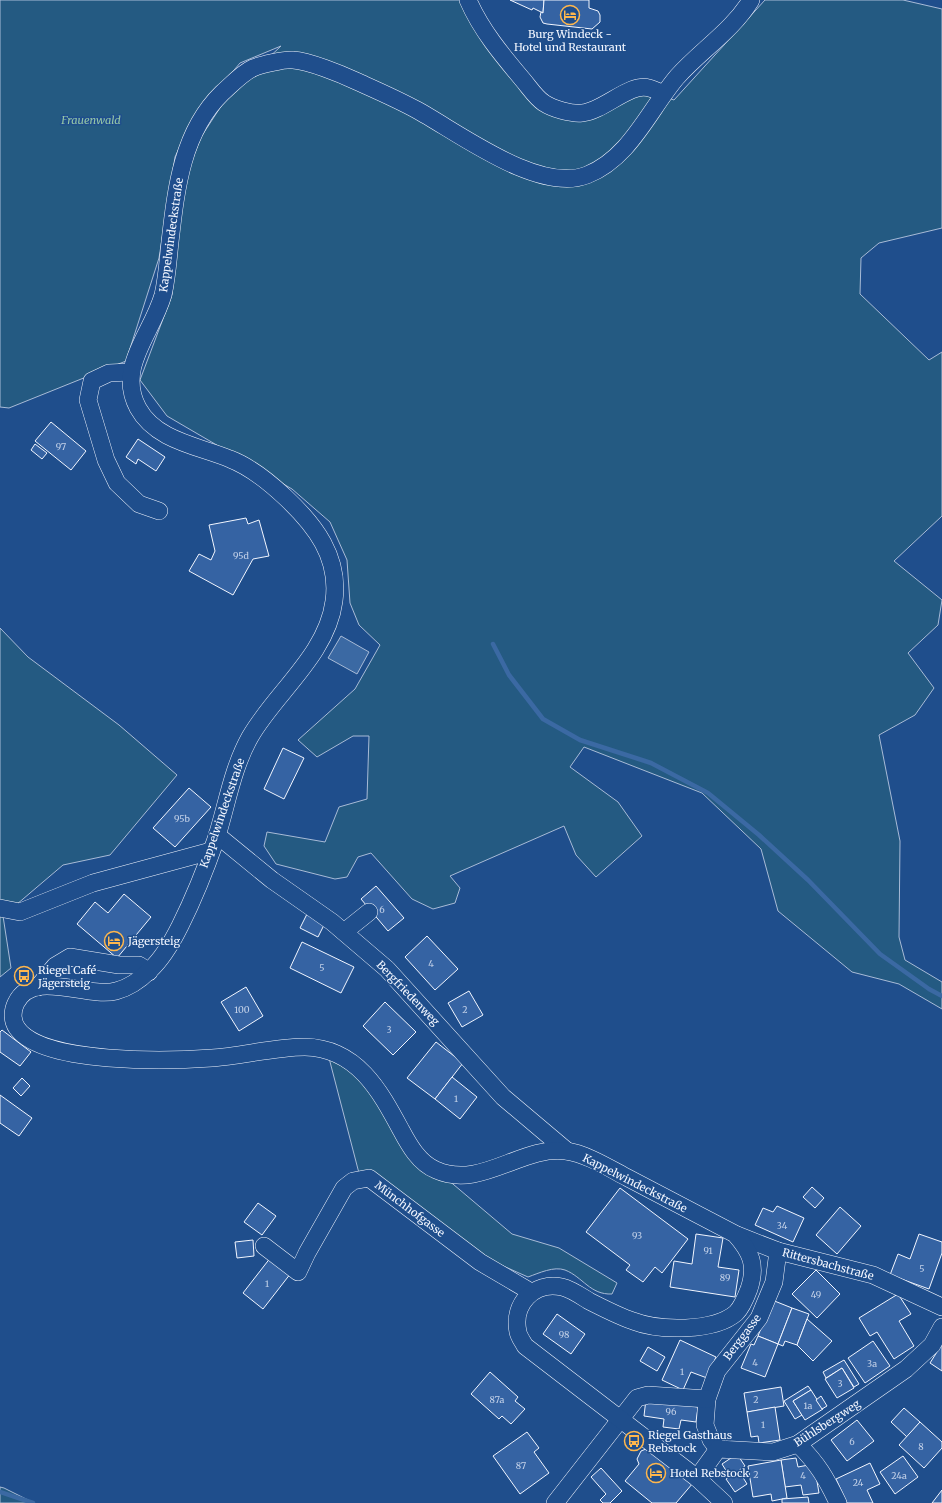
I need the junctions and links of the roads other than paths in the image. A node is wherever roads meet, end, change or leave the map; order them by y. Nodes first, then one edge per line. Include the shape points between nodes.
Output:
1 (468, 0) edge
2 (751, 0) edge
3 (663, 94) junction
4 (130, 372) junction
5 (159, 512) dead end
6 (217, 835) junction
7 (211, 851) junction
8 (0, 908) edge
9 (369, 912) dead end
10 (344, 932) junction
11 (149, 972) junction
12 (38, 987) junction
13 (567, 1151) junction
14 (735, 1234) junction
15 (264, 1246) dead end
16 (778, 1251) junction
17 (531, 1292) junction
18 (942, 1307) edge
19 (942, 1327) edge
20 (707, 1399) junction
21 (620, 1418) junction
22 (798, 1444) junction
23 (718, 1449) junction
24 (697, 1478) junction
25 (555, 1503) edge
26 (724, 1503) edge
27 (838, 1503) edge

1 - 3 street via 480,26 543,103 561,110 581,113 611,103 628,91 648,87
2 - 3 street, Kappelwindeckstraße via 742,15 682,72
3 - 4 street, Kappelwindeckstraße via 633,137 611,161 584,177 562,180 539,176 511,164 408,105 336,71 291,59 254,68 234,82 208,107 195,130 176,189 165,286 158,311
4 - 5 street via 109,373 92,381 88,400 106,460 117,483 138,504
4 - 6 street, Kappelwindeckstraße via 136,405 148,422 170,436 200,450 234,460 256,473 279,490 308,519 320,534 330,554 334,601 328,625 309,660 253,733 236,766
6 - 7 street, Kappelwindeckstraße
6 - 10 street, Bergfriedenweg via 272,880
7 - 8 street via 93,883 20,912
7 - 11 street, Kappelwindeckstraße via 187,912 172,941
9 - 10 street
10 - 13 street, Bergfriedenweg via 387,969 503,1097
11 - 12 street, Kappelwindeckstraße via 126,988 112,993 53,986
11 - 12 street via 139,965 119,965 70,957 55,966
12 - 13 street, Kappelwindeckstraße via 28,990 16,1001 13,1021 18,1030 28,1038 47,1048 99,1057 149,1060 211,1058 306,1047 326,1050 345,1058 374,1084 409,1145 421,1160 435,1170 456,1175 478,1174 536,1155
13 - 14 street, Kappelwindeckstraße via 618,1172
14 - 16 street, Rittersbachstraße
14 - 17 street, Kappelwindeckstraße via 748,1249 752,1263 751,1283 745,1299 736,1312 724,1320 706,1326 653,1327 633,1322 564,1287 541,1287
15 - 17 street, Münchhofgasse via 298,1272 344,1188 353,1181 370,1178 480,1262
16 - 18 street, Rittersbachstraße via 873,1275
16 - 20 street, Berggasse via 774,1282 759,1318 717,1371
17 - 21 street via 522,1303 518,1318 518,1333 525,1346
19 - 22 street, Bühlsbergweg via 932,1345 906,1369
20 - 21 street via 648,1395 636,1398
20 - 23 street, Berggasse via 705,1425 710,1440
21 - 24 street
21 - 25 street
22 - 23 street, Bühlsbergweg via 773,1452
22 - 27 street via 823,1472
23 - 24 street
24 - 26 street

